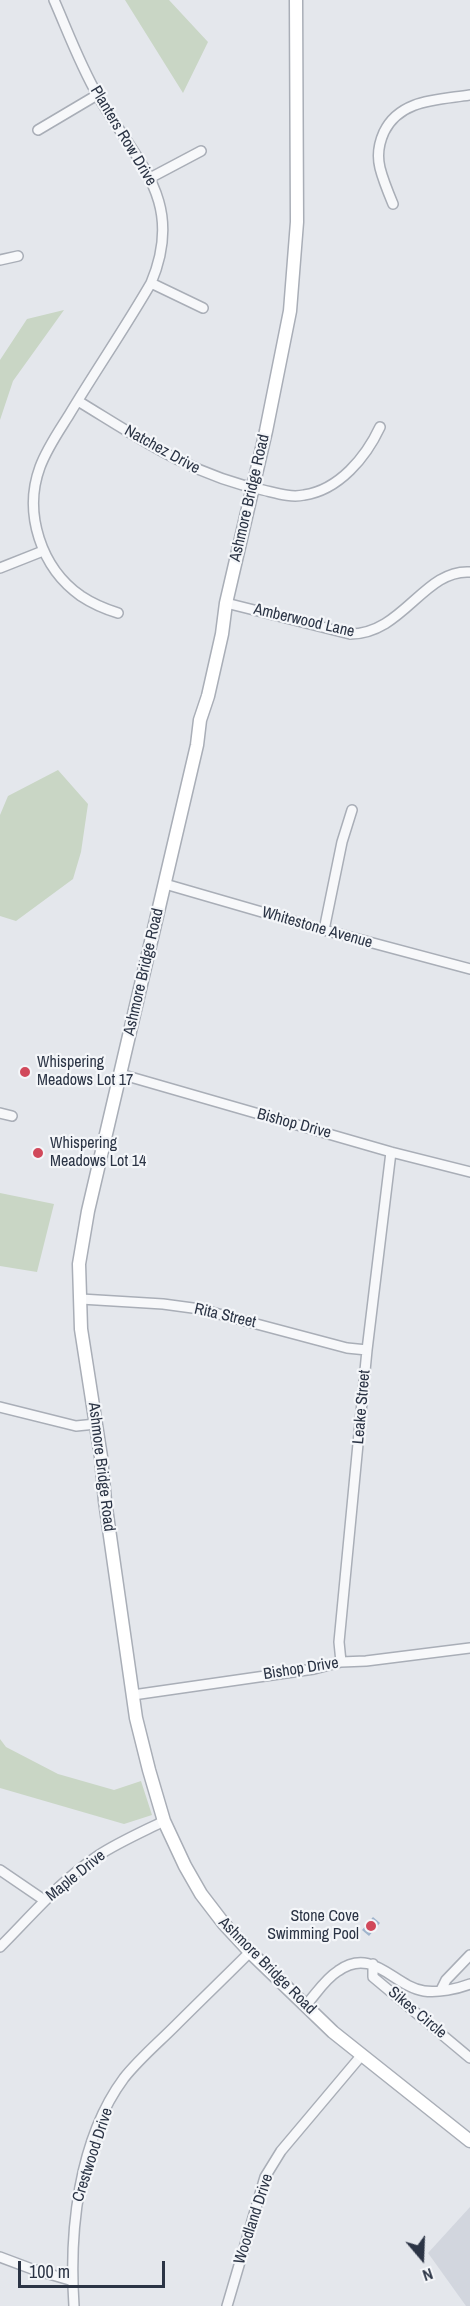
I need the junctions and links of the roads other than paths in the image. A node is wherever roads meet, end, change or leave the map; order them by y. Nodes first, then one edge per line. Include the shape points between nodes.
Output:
1 (54, 0) edge
2 (296, 0) edge
3 (470, 94) edge
4 (97, 96) junction
5 (39, 130) dead end
6 (201, 150) dead end
7 (150, 178) junction
8 (393, 204) dead end
9 (18, 256) dead end
10 (0, 260) edge
11 (151, 283) junction
12 (203, 308) dead end
13 (78, 401) junction
14 (380, 427) dead end
15 (251, 488) junction
16 (43, 551) junction
17 (0, 568) edge
18 (470, 572) edge
19 (226, 603) junction
20 (118, 613) dead end
21 (352, 810) dead end
22 (165, 884) junction
23 (324, 930) junction
24 (470, 969) edge
25 (120, 1074) junction
26 (0, 1113) edge
27 (12, 1116) dead end
28 (391, 1152) junction
29 (470, 1172) edge
30 (81, 1299) junction
31 (367, 1350) junction
32 (0, 1407) edge
33 (96, 1424) junction
34 (470, 1648) edge
35 (341, 1662) junction
36 (133, 1695) junction
37 (164, 1821) junction
38 (0, 1870) edge
39 (44, 1900) junction
40 (0, 1947) edge
41 (250, 1952) junction
42 (470, 1955) edge
43 (373, 1964) junction
44 (470, 1984) edge
45 (441, 1990) junction
46 (306, 2005) junction
47 (361, 2056) junction
48 (470, 2058) edge
49 (470, 2141) edge
50 (0, 2257) edge
51 (73, 2280) junction
52 (74, 2306) edge
53 (227, 2306) edge

1 - 4 street, Planters Row Drive
2 - 15 main road, Ashmore Bridge Road via 298,159 294,274 284,347
3 - 8 street via 411,106 387,126 379,156
4 - 5 street
4 - 7 street, Planters Row Drive
6 - 7 street
7 - 11 street, Planters Row Drive via 160,203 163,232 159,265
9 - 10 street
11 - 12 street
11 - 13 street, Planters Row Drive
13 - 15 street, Natchez Drive via 181,463
13 - 16 street, Planters Row Drive via 46,454 36,480 34,519
14 - 15 street, Natchez Drive via 354,466 320,490 297,496
15 - 19 main road, Ashmore Bridge Road
16 - 17 street
16 - 20 street, Planters Row Drive via 72,589 96,605
18 - 19 street, Amberwood Lane via 442,578 392,620 362,634
19 - 22 main road, Ashmore Bridge Road
21 - 23 street
22 - 23 street, Whitestone Avenue
22 - 25 main road, Ashmore Bridge Road
23 - 24 street, Whitestone Avenue
25 - 28 street, Bishop Drive
25 - 30 main road, Ashmore Bridge Road via 82,1239
26 - 27 street
28 - 29 street, Bishop Drive
28 - 31 street, Leake Street
30 - 31 street, Rita Street via 201,1309
30 - 33 main road, Ashmore Bridge Road via 81,1329
31 - 35 street, Leake Street via 339,1642
32 - 33 street via 76,1426
33 - 36 main road, Ashmore Bridge Road
34 - 35 street, Bishop Drive
35 - 36 street, Bishop Drive
36 - 37 main road, Ashmore Bridge Road via 141,1742
37 - 39 street, Maple Drive via 98,1856
37 - 41 main road, Ashmore Bridge Road via 201,1894
38 - 39 street
39 - 40 street, Maple Drive
41 - 46 main road, Ashmore Bridge Road
41 - 51 street, Crestwood Drive via 143,2057 110,2100 78,2193
42 - 45 street
43 - 45 street via 423,1991
43 - 46 street via 350,1964 337,1971
43 - 48 street, Sikes Circle via 373,1977
44 - 45 street
46 - 47 main road, Ashmore Bridge Road
47 - 49 main road, Ashmore Bridge Road
47 - 53 street, Woodland Drive via 281,2151 265,2177
50 - 51 street
51 - 52 street, Crestwood Drive

